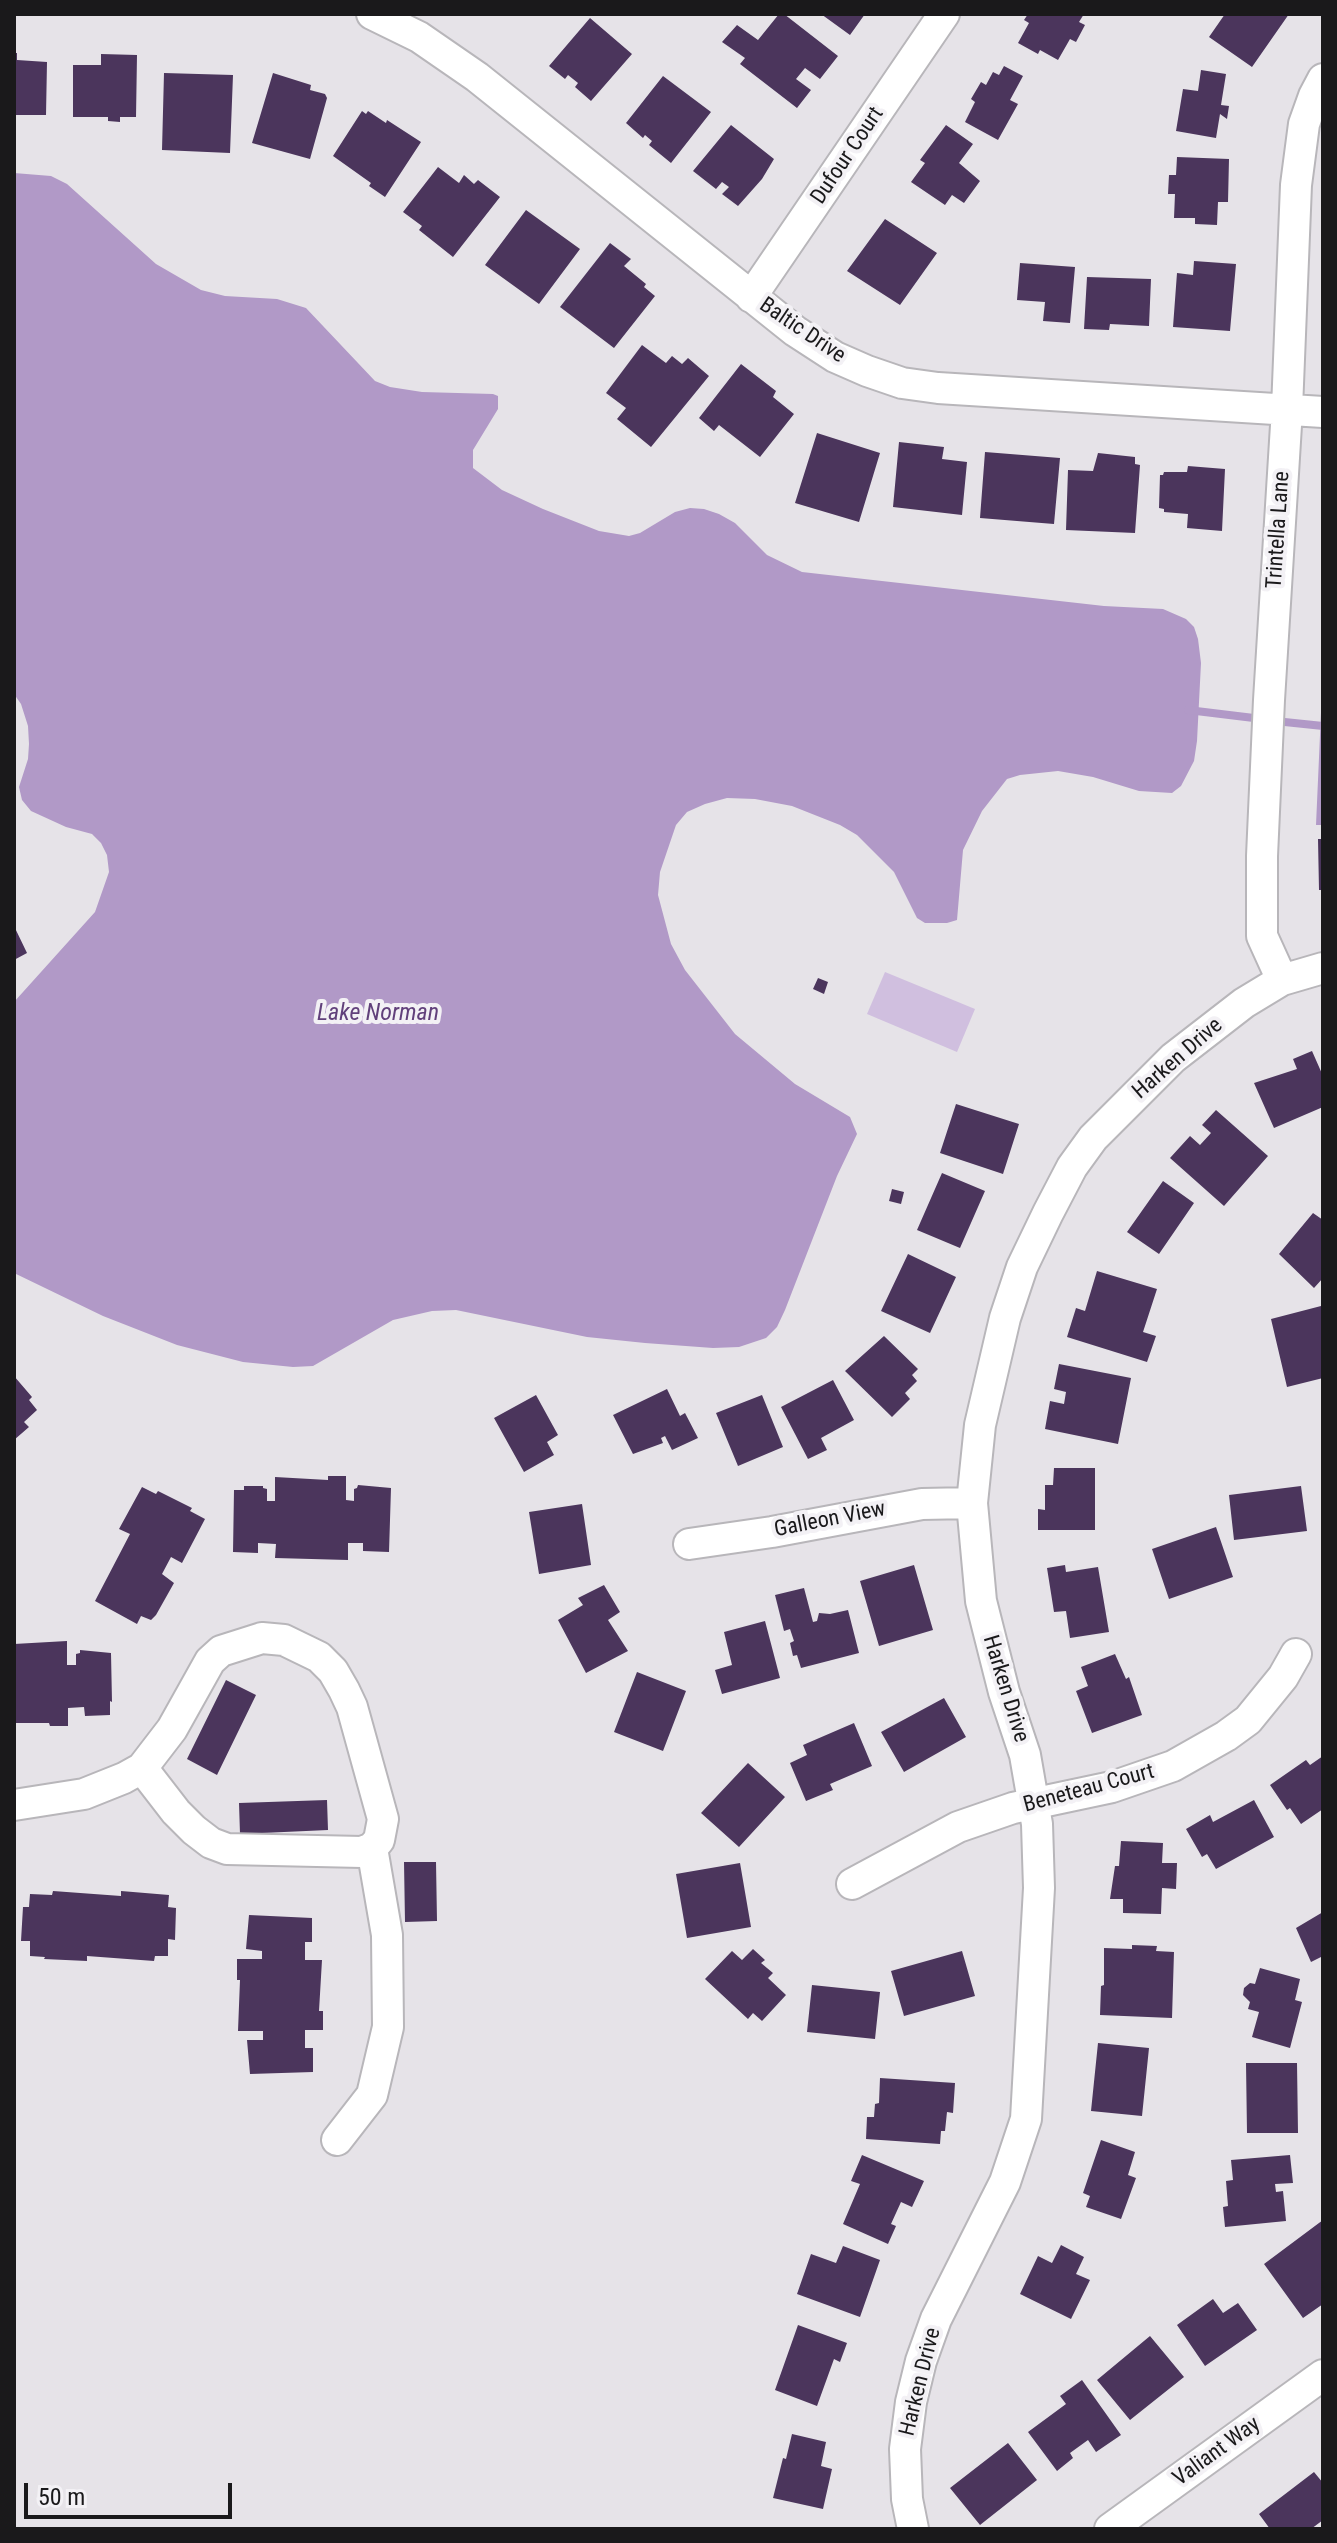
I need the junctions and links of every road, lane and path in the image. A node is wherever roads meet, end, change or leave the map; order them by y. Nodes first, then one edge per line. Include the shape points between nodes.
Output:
1 (372, 14) edge
2 (944, 14) edge
3 (1323, 79) edge
4 (751, 297) junction
5 (1287, 409) junction
6 (1323, 412) edge
7 (1323, 968) edge
8 (1282, 980) junction
9 (972, 1503) junction
10 (689, 1544) dead end
11 (1296, 1654) dead end
12 (142, 1768) junction
13 (1034, 1803) junction
14 (14, 1805) edge
15 (372, 1848) junction
16 (852, 1884) dead end
17 (337, 2140) dead end
18 (1323, 2375) edge
19 (913, 2529) edge
20 (1110, 2529) edge

1 - 4 street, Baltic Drive via 419,37 477,77
2 - 4 street, Dufour Court
3 - 5 street, Trintella Lane via 1304,124 1300,149
4 - 5 street, Baltic Drive via 835,357 902,383
5 - 6 street, Baltic Drive
5 - 8 street, Trintella Lane via 1262,856 1262,936
7 - 8 street, Harken Drive
8 - 9 street, Harken Drive via 1173,1058 1093,1138 1072,1167 1022,1267 1005,1318 980,1425
9 - 10 street, Galleon View via 922,1504
9 - 13 street, Harken Drive via 981,1601
11 - 13 street, Beneteau Court via 1263,1703 1226,1736 1173,1766 1112,1787
12 - 14 street via 84,1794
12 - 15 street via 194,1830 227,1849
12 - 15 street via 221,1651 262,1638 284,1640 319,1657 352,1707 383,1819
13 - 16 street, Beneteau Court via 958,1827
13 - 19 street, Harken Drive via 1039,1888 1026,2119 1005,2182 936,2319 921,2361 905,2449
15 - 17 street via 387,1935 388,2027 372,2095
18 - 20 street, Valiant Way

